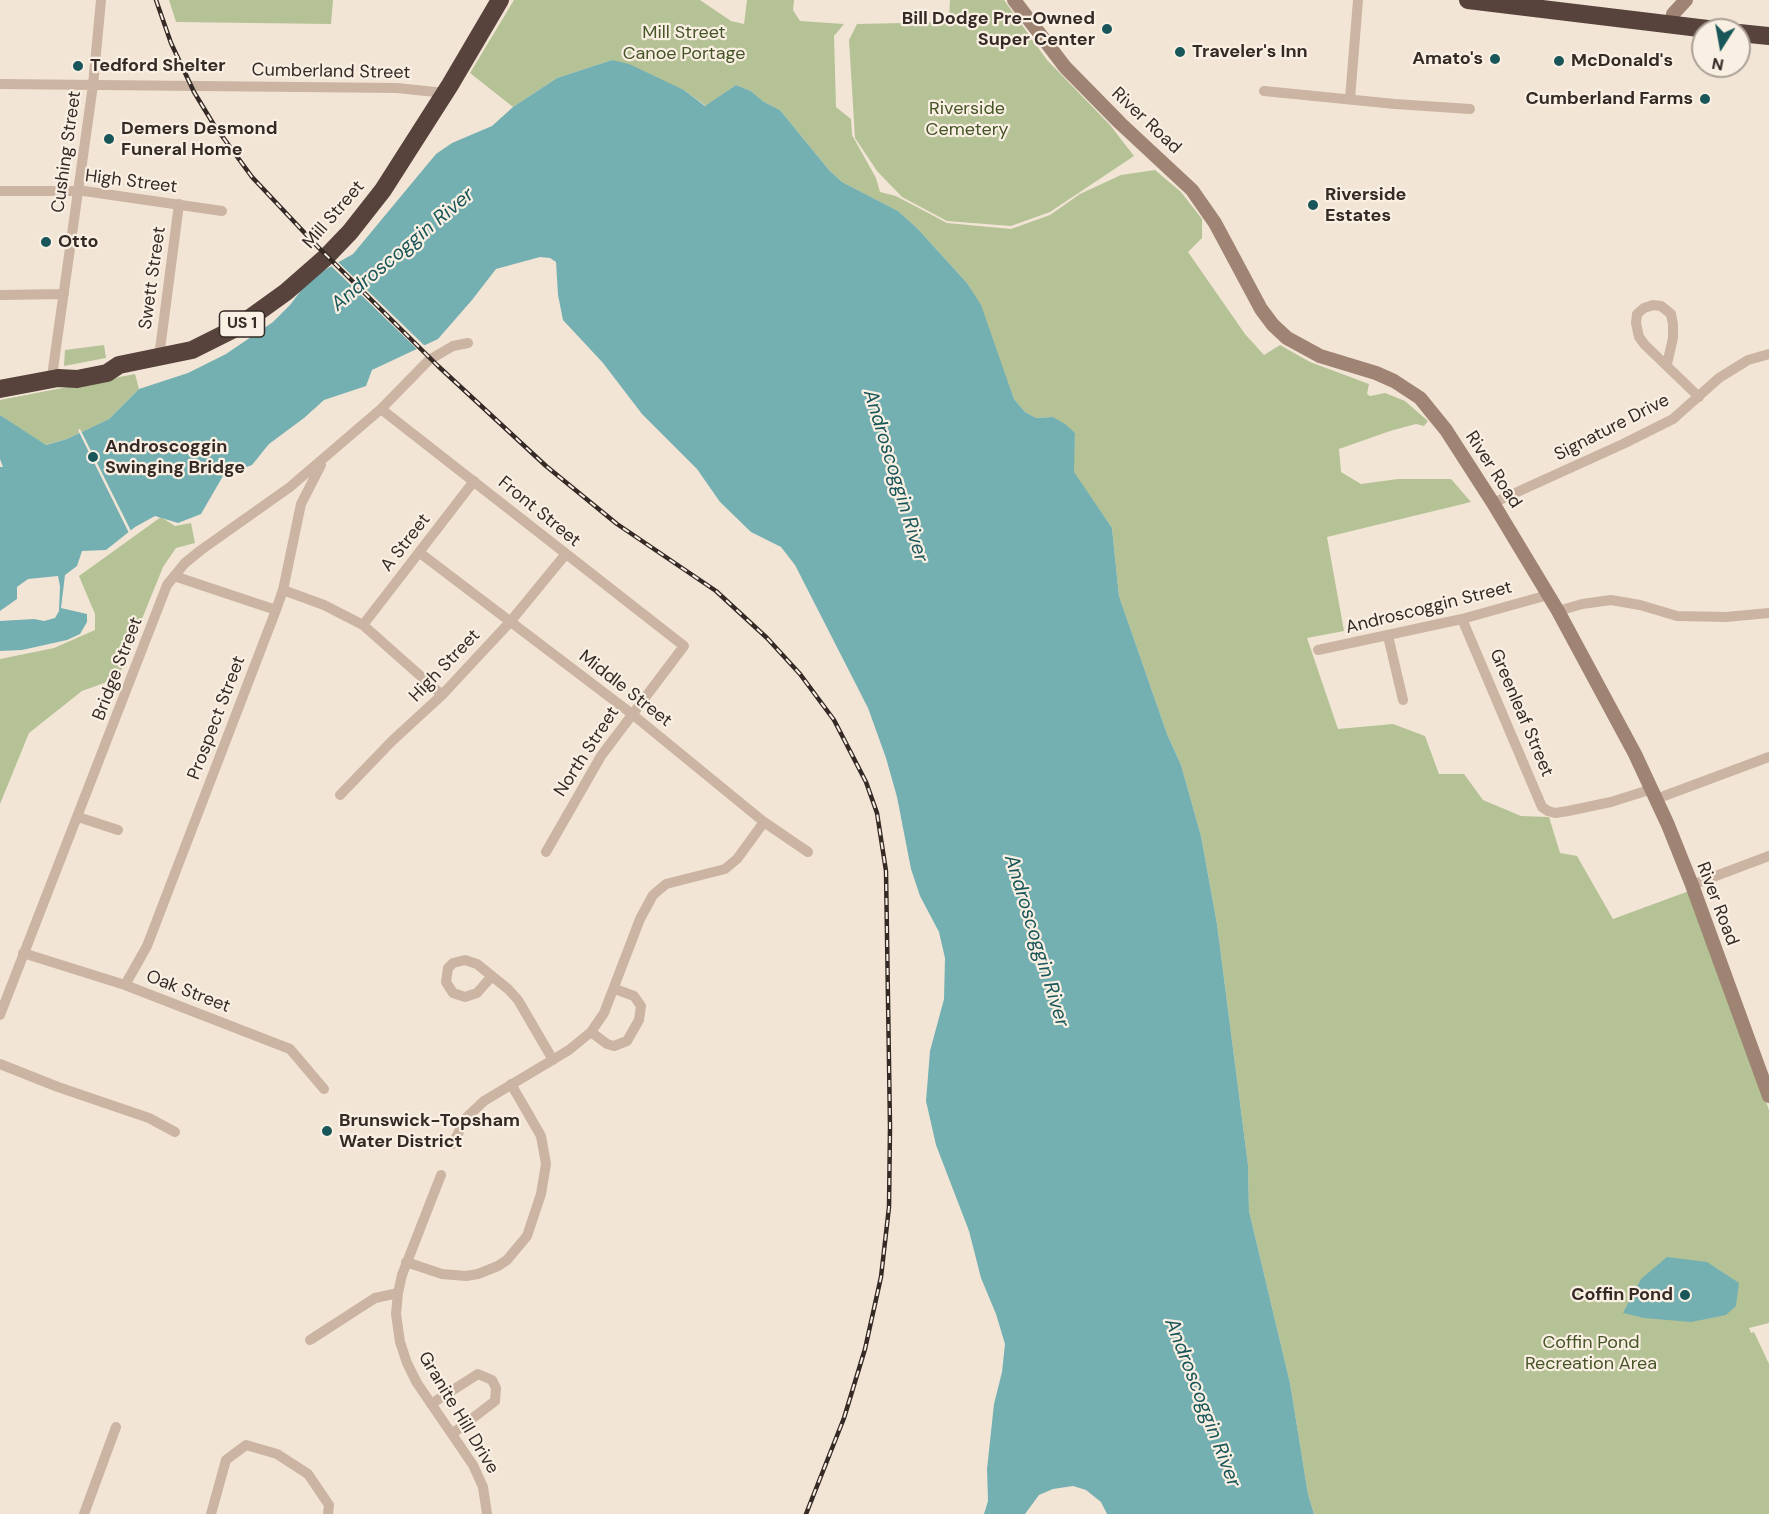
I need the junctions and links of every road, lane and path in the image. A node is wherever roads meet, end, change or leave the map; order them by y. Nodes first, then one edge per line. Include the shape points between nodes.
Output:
1 (101, 0) edge
2 (500, 0) edge
3 (1014, 0) edge
4 (1358, 0) edge
5 (1468, 0) edge
6 (1686, 0) edge
7 (1512, 2) edge
8 (1672, 25) junction
9 (1691, 27) edge
10 (1751, 34) edge
11 (1769, 36) edge
12 (0, 84) edge
13 (93, 85) junction
14 (1264, 91) dead end
15 (445, 93) junction
16 (1350, 99) junction
17 (1470, 109) dead end
18 (0, 191) edge
19 (79, 192) junction
20 (179, 204) junction
21 (222, 211) dead end
22 (64, 294) junction
23 (0, 295) edge
24 (468, 343) dead end
25 (1769, 354) edge
26 (159, 357) junction
27 (1666, 364) junction
28 (56, 378) junction
29 (0, 389) edge
30 (1699, 397) junction
31 (377, 412) junction
32 (324, 459) junction
33 (474, 481) junction
34 (1493, 503) junction
35 (420, 554) junction
36 (565, 555) junction
37 (174, 576) junction
38 (283, 590) junction
39 (1548, 595) junction
40 (276, 610) junction
41 (1558, 611) junction
42 (1769, 614) edge
43 (1462, 619) junction
44 (510, 622) junction
45 (363, 625) junction
46 (1388, 636) junction
47 (684, 646) joint
48 (1318, 651) dead end
49 (442, 695) junction
50 (1403, 700) dead end
51 (632, 714) junction
52 (1769, 757) edge
53 (1654, 794) junction
54 (340, 795) dead end
55 (78, 817) junction
56 (764, 822) junction
57 (118, 830) dead end
58 (546, 852) dead end
59 (808, 852) dead end
60 (1769, 856) edge
61 (1692, 885) junction
62 (23, 953) junction
63 (492, 976) dead end
64 (125, 986) junction
65 (615, 988) junction
66 (0, 1015) edge
67 (591, 1032) junction
68 (554, 1060) junction
69 (0, 1064) edge
70 (511, 1084) junction
71 (324, 1089) dead end
72 (1769, 1096) edge
73 (175, 1132) dead end
74 (453, 1144) dead end
75 (441, 1175) dead end
76 (406, 1262) junction
77 (398, 1293) junction
78 (310, 1340) dead end
79 (431, 1404) junction
80 (116, 1427) dead end
81 (452, 1434) junction
82 (84, 1514) edge
83 (211, 1514) edge
84 (328, 1514) edge
85 (487, 1514) edge

1 - 13 street, Cushing Street
2 - 15 highway, Mill Street / US 1
3 - 34 street, River Road via 1065,67 1192,190 1273,325 1303,348 1376,373 1412,392 1440,421
4 - 16 street
5 - 7 highway
6 - 8 street via 1673,14
7 - 8 highway
8 - 9 highway
10 - 11 highway
12 - 13 street, Cumberland Street
13 - 15 street, Cumberland Street via 397,88
13 - 19 street, Cushing Street
14 - 16 street
15 - 26 highway, Mill Street / US 1 via 373,204 313,270 236,328 192,350
16 - 17 street
18 - 19 street, High Street
19 - 20 street, High Street
19 - 22 street, Cushing Street
20 - 21 street, High Street
20 - 26 street, Swett Street
22 - 23 street
22 - 28 street, Cushing Street via 53,369
24 - 31 street, Bridge Street via 444,350 429,360
25 - 30 street, Signature Drive via 1738,366
26 - 28 highway, Mill Street / US 1 via 77,379
27 - 27 street via 1645,345 1636,330 1637,314 1653,305 1671,314 1673,338
27 - 30 street
28 - 29 highway, Mill Street / US 1
30 - 34 street, Signature Drive via 1673,419
31 - 32 street, Bridge Street
31 - 33 street, Front Street
32 - 37 street, Bridge Street via 201,550
32 - 38 street, Prospect Street via 301,504
33 - 35 street, A Street
33 - 36 street, Front Street
34 - 39 street, River Road
35 - 44 street, Middle Street
35 - 45 street, A Street
36 - 44 street, High Street
36 - 47 street, Front Street
37 - 40 street
37 - 55 street, Bridge Street via 167,585
38 - 40 street, Prospect Street
38 - 45 street
39 - 41 street, River Road
39 - 43 street, Androscoggin Street
40 - 64 street, Prospect Street via 147,946
41 - 42 street via 1611,600 1677,616
41 - 53 street, River Road
43 - 46 street, Androscoggin Street
43 - 53 street, Greenleaf Street via 1542,807 1555,813
44 - 49 street, High Street
44 - 51 street, Middle Street
45 - 49 street
46 - 48 street, Androscoggin Street
46 - 50 street
47 - 51 street, North Street
49 - 54 street, High Street
51 - 56 street, Middle Street
51 - 58 street, North Street via 596,765
52 - 53 street
53 - 61 street, River Road
55 - 57 street
55 - 62 street, Bridge Street
56 - 59 street, Middle Street
56 - 65 street via 730,865 717,872 666,884 653,895
60 - 61 street
61 - 72 street, River Road
62 - 64 street, Oak Street
62 - 66 street, Bridge Street
63 - 68 street via 518,1000
64 - 71 street, Oak Street via 290,1049
65 - 67 street
65 - 67 street via 634,996 641,1006 627,1041 614,1046
67 - 68 street
68 - 70 street
69 - 73 street via 149,1118
70 - 74 street via 465,1119
70 - 76 street via 541,1136 546,1164 527,1236 507,1260 478,1274 442,1274
75 - 76 street, Granite Hill Drive
76 - 77 street, Granite Hill Drive
77 - 78 street via 375,1298
77 - 79 street, Granite Hill Drive via 396,1314 406,1363
79 - 81 street, Granite Hill Drive
79 - 81 street via 478,1374 492,1380 495,1401
80 - 82 street
81 - 85 street, Granite Hill Drive via 483,1487
83 - 84 street via 226,1460 246,1445 278,1454 308,1474 329,1505

